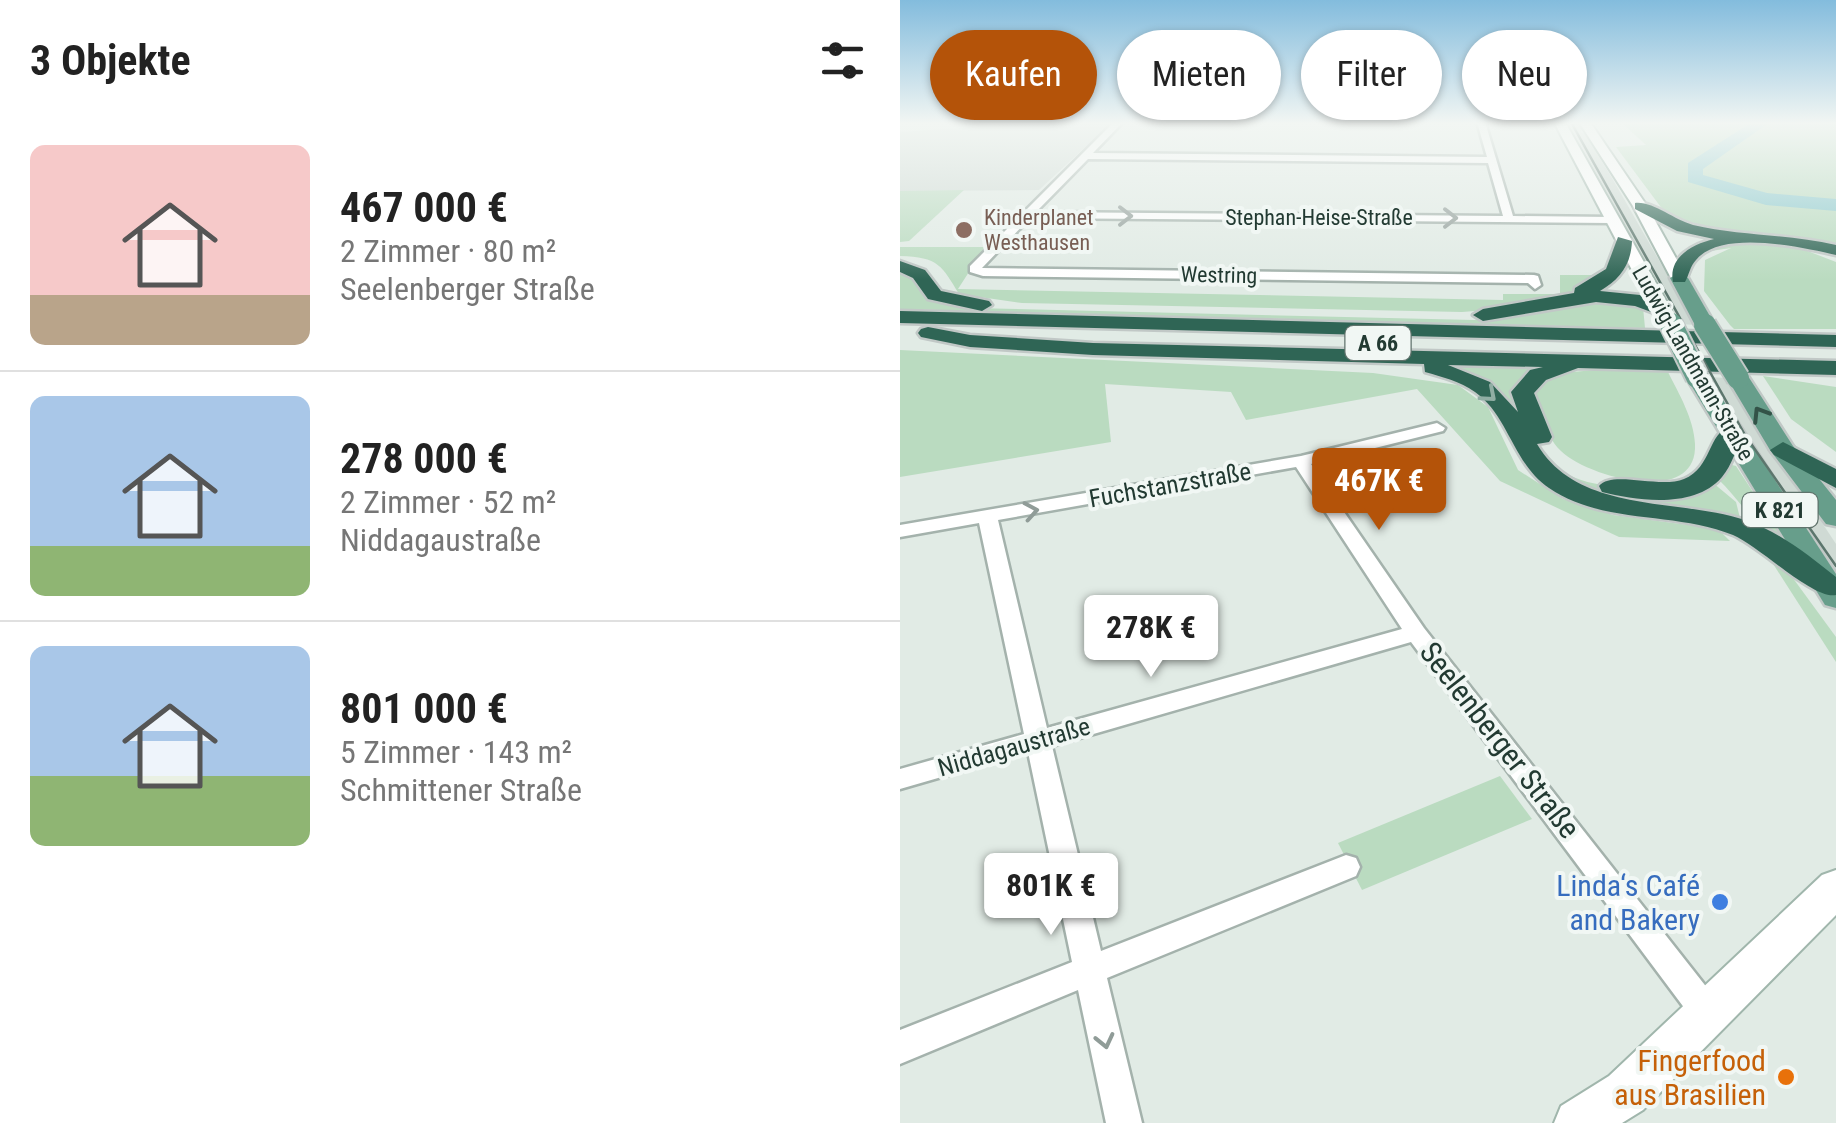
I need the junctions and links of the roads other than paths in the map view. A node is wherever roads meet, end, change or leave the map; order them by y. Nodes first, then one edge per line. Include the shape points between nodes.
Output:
1 (1067, 174) edge
2 (1495, 174) edge
3 (1586, 174) edge
4 (1619, 174) edge
5 (1640, 206) junction
6 (1027, 215) junction
7 (1509, 219) junction
8 (1611, 220) junction
9 (1624, 242) junction
10 (1836, 254) edge
11 (900, 263) edge
12 (1679, 278) junction
13 (1535, 286) dead end
14 (900, 317) edge
15 (1667, 317) junction
16 (910, 331) edge
17 (1836, 337) edge
18 (1836, 355) edge
19 (1366, 356) junction
20 (1635, 363) junction
21 (1773, 367) junction
22 (1836, 368) edge
23 (1836, 376) edge
24 (1437, 428) dead end
25 (1730, 434) junction
26 (1782, 450) junction
27 (1300, 461) junction
28 (1836, 480) edge
29 (1836, 518) edge
30 (988, 519) junction
31 (900, 532) edge
32 (1832, 592) edge
33 (1416, 633) junction
34 (1040, 740) junction
35 (900, 779) edge
36 (1346, 867) dead end
37 (1836, 888) edge
38 (1089, 972) junction
39 (1708, 1014) junction
40 (900, 1046) edge
41 (1124, 1123) edge
42 (1578, 1123) edge

1 - 6 street
2 - 7 street
3 - 8 main road, Ludwig-Landmann-Straße / K 821
4 - 5 main road, Ludwig-Landmann-Straße / K 821
5 - 10 highway via 1687,228 1778,238
5 - 12 main road, Ludwig-Landmann-Straße / K 821
6 -> 7 street, Stephan-Heise-Straße
6 - 13 street, Westring via 974,269 1534,279
7 - 8 street, Stephan-Heise-Straße
8 - 9 main road, Ludwig-Landmann-Straße / K 821
9 - 11 highway via 1618,270 1588,290 1534,306 1473,313 979,302 947,291 930,267
9 - 15 main road, Ludwig-Landmann-Straße / K 821
10 - 12 highway via 1776,242 1717,242 1686,257
11 - 15 highway via 942,298 993,306 1452,316 1519,312 1605,293 1640,299
26 -> 12 main road, Ludwig-Landmann-Straße / K 821, bridge
14 - 17 highway, A 66
15 - 25 main road, Ludwig-Landmann-Straße / K 821, bridge
16 - 18 highway, A 66
16 - 19 highway via 996,344
19 - 20 highway
19 -> 32 highway via 1431,366 1487,389 1531,460 1567,488 1618,506 1728,523 1768,542
20 - 21 highway
20 - 25 highway via 1552,369 1528,383 1524,404 1554,459 1621,488 1679,488 1709,476
21 - 22 highway
21 - 23 highway
24 - 27 street, Fuchstanzstraße
25 - 32 main road, Ludwig-Landmann-Straße / K 821
26 - 28 highway
26 - 29 main road, Ludwig-Landmann-Straße / K 821
30 -> 27 street, Fuchstanzstraße
27 - 33 street, Seelenberger Straße
30 - 31 street, Fuchstanzstraße
30 - 34 street
33 - 34 street, Niddagaustraße
33 - 39 street, Seelenberger Straße
34 - 35 street, Niddagaustraße
34 - 38 street
36 - 38 street
37 - 39 main road
38 - 40 street
38 -> 41 street
39 - 42 main road via 1626,1093

